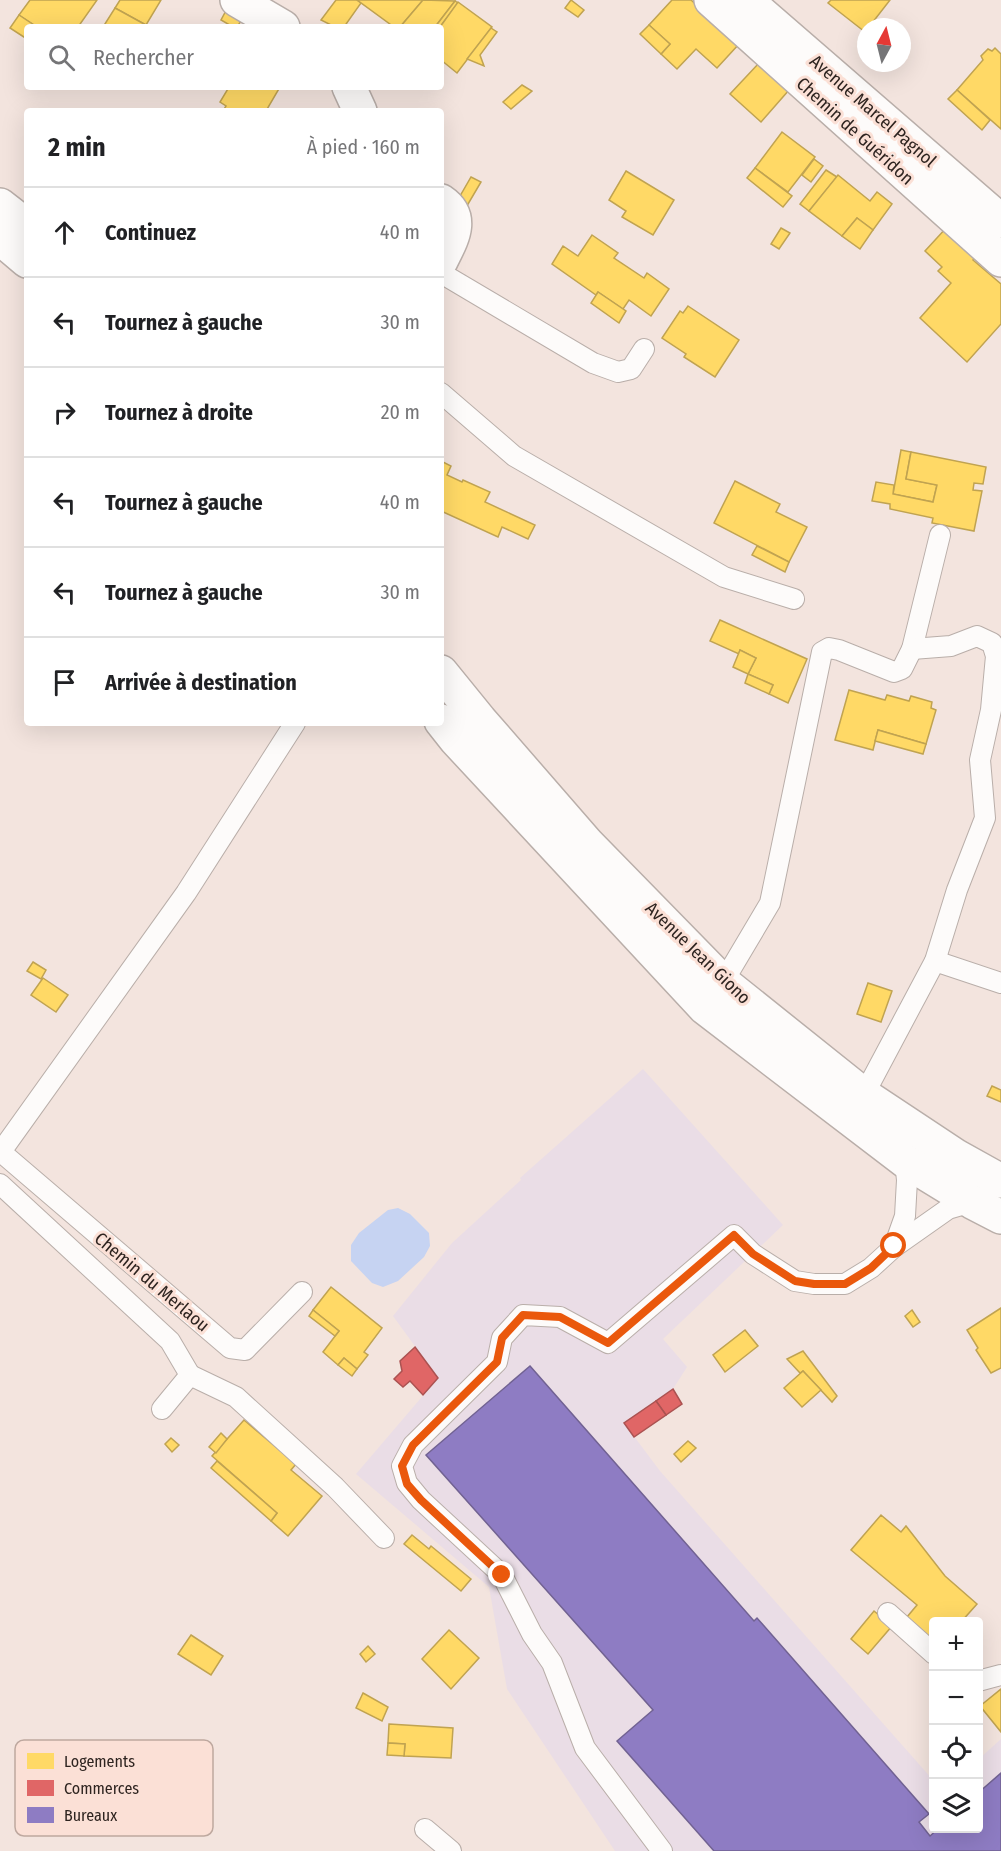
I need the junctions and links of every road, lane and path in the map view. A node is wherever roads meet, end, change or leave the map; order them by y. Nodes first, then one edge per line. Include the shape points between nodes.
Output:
1 (237, 0) edge
2 (711, 0) edge
3 (746, 0) edge
4 (278, 24) edge
5 (350, 90) edge
6 (359, 108) edge
7 (444, 203) edge
8 (0, 205) edge
9 (1001, 221) edge
10 (24, 224) edge
11 (0, 238) edge
12 (444, 255) edge
13 (24, 258) edge
14 (1001, 260) edge
15 (444, 275) edge
16 (644, 349) dead end
17 (444, 396) edge
18 (940, 535) dead end
19 (794, 599) dead end
20 (912, 649) junction
21 (444, 676) edge
22 (444, 725) edge
23 (293, 726) edge
24 (935, 961) junction
25 (1001, 983) edge
26 (715, 996) junction
27 (857, 1108) junction
28 (0, 1153) edge
29 (905, 1161) junction
30 (1001, 1181) edge
31 (0, 1184) edge
32 (972, 1202) junction
33 (1001, 1217) edge
34 (894, 1246) junction
35 (302, 1292) dead end
36 (190, 1375) junction
37 (162, 1409) dead end
38 (384, 1538) dead end
39 (888, 1613) dead end
40 (929, 1650) edge
41 (1001, 1675) edge
42 (983, 1680) edge
43 (425, 1829) dead end
44 (451, 1851) edge
45 (662, 1851) edge

1 - 4 main road
2 - 14 main road, Chemin de Guéridon
3 - 9 main road, Avenue Marcel Pagnol
5 - 6 main road
7 - 12 main road via 455,218 455,232
8 - 10 main road
11 - 13 main road
15 - 16 lane via 593,363 618,372 631,369
17 - 19 lane via 514,456 724,577
18 - 20 lane
20 - 24 lane via 951,646 977,636 992,643 996,656 991,710 980,760 985,818
20 - 26 lane via 902,669 894,672 839,650 829,648 822,652 770,903
21 - 26 main road, Avenue Jean Giono
22 - 26 main road, Avenue Jean Giono via 464,749
23 - 28 lane via 186,893
24 - 25 lane
24 - 27 lane
26 - 27 main road, Avenue Jean Giono
27 - 29 main road, Avenue Jean Giono
27 - 30 main road, Avenue Jean Giono
28 - 35 lane, Chemin du Merlaou via 230,1348 245,1350
29 - 32 main road, Avenue Jean Giono
29 - 34 lane via 905,1216
31 - 36 lane via 170,1341
32 - 33 main road, Avenue Jean Giono
32 - 34 lane via 948,1209
34 - 45 lane via 871,1268 845,1284 814,1284 795,1281 753,1254 734,1235 608,1343 560,1317 523,1315 502,1338 497,1362 413,1445 402,1466 407,1484 421,1500 502,1575 532,1634 552,1663 585,1748
36 - 37 lane
36 - 38 lane via 236,1397 335,1487
39 - 40 lane
41 - 42 lane
43 - 44 lane

